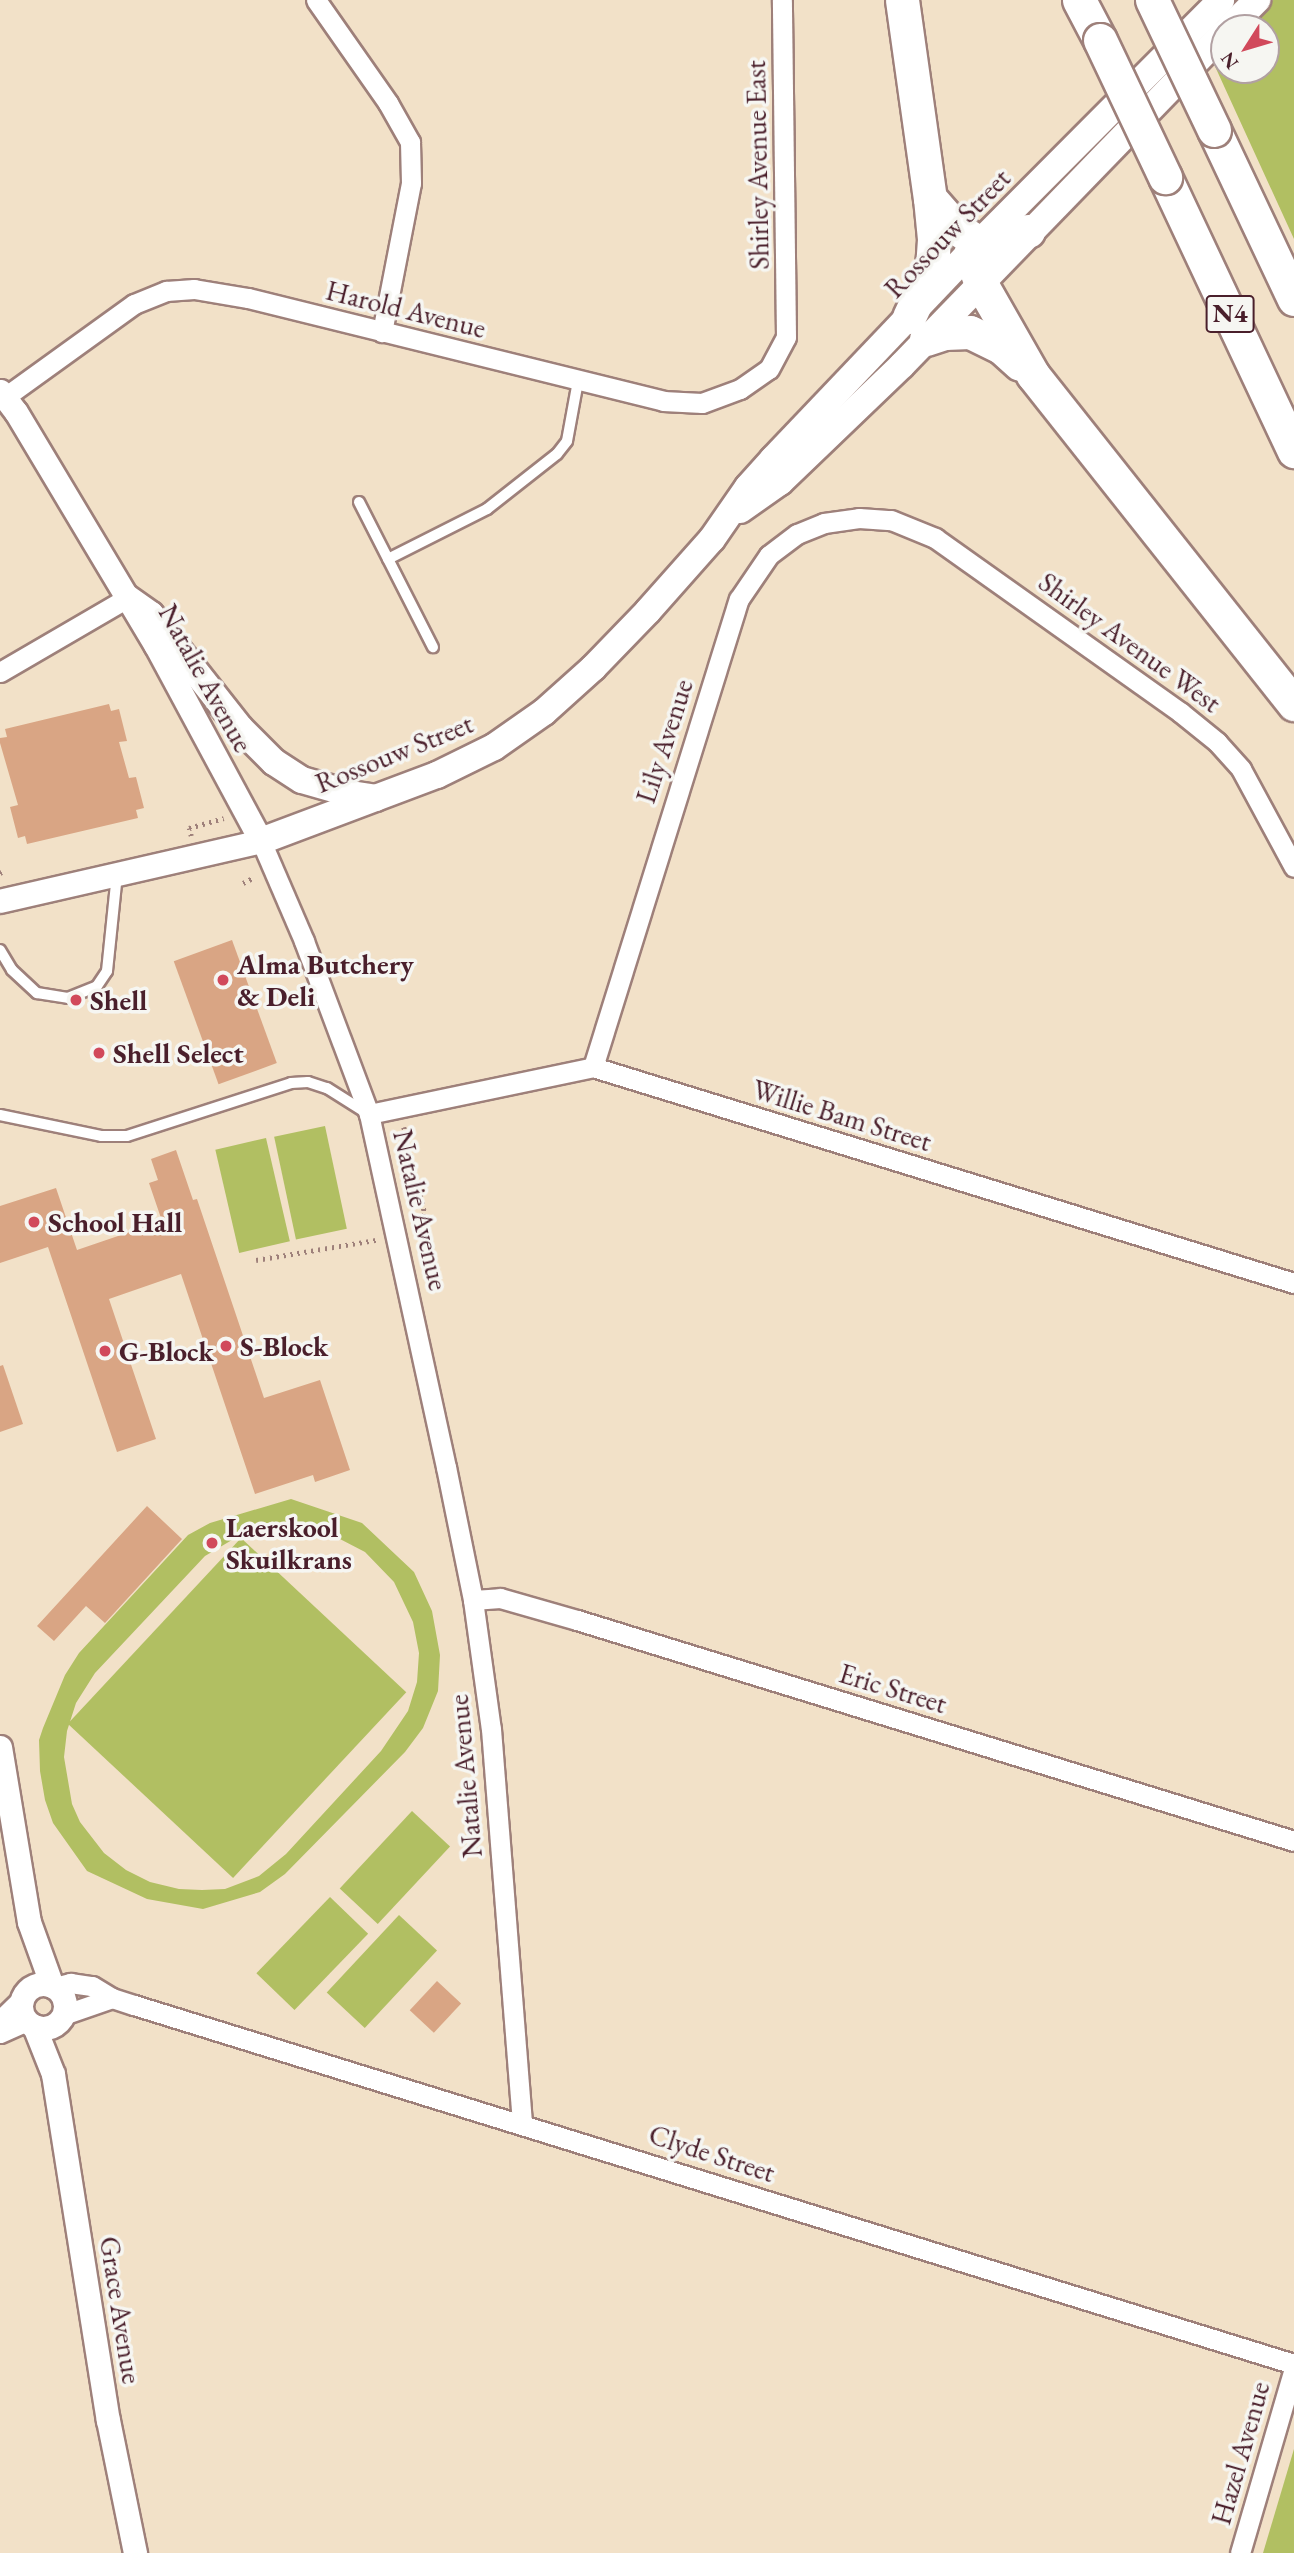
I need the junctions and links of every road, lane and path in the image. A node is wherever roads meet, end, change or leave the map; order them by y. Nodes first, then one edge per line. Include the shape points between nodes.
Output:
1 (316, 0) edge
2 (782, 0) edge
3 (902, 0) edge
4 (1079, 0) edge
5 (1152, 0) edge
6 (1221, 0) edge
7 (1256, 0) edge
8 (1242, 14) edge
9 (1210, 47) edge
10 (930, 198) junction
11 (1028, 231) joint
12 (977, 259) junction
13 (1294, 299) edge
14 (918, 328) junction
15 (787, 329) joint
16 (382, 331) junction
17 (1032, 375) junction
18 (578, 381) junction
19 (3, 394) edge
20 (1294, 451) edge
21 (359, 502) dead end
22 (880, 519) joint
23 (388, 559) junction
24 (127, 598) junction
25 (433, 647) dead end
26 (0, 672) edge
27 (1294, 704) edge
28 (377, 798) junction
29 (261, 841) junction
30 (1294, 867) edge
31 (117, 874) junction
32 (0, 901) edge
33 (0, 950) edge
34 (593, 1067) junction
35 (369, 1114) junction
36 (0, 1115) edge
37 (403, 1126) dead end
38 (411, 1231) dead end
39 (381, 1239) dead end
40 (256, 1260) dead end
41 (1294, 1283) edge
42 (473, 1600) junction
43 (0, 1747) edge
44 (1294, 1841) edge
45 (29, 1922) junction
46 (53, 1987) junction
47 (112, 1998) junction
48 (27, 2010) junction
49 (60, 2019) junction
50 (0, 2020) edge
51 (0, 2033) edge
52 (53, 2074) junction
53 (522, 2124) junction
54 (1294, 2366) edge
55 (135, 2553) edge
56 (1241, 2553) edge

1 - 16 street via 410,142 411,183
2 - 15 street, Shirley Avenue East
3 - 10 highway
4 - 20 highway, N4, bridge
5 - 13 highway, N4, bridge
6 - 12 main road, Rossouw Street
7 - 8 main road
9 - 11 main road, Rossouw Street
10 - 12 highway
10 - 14 highway via 932,268
11 - 12 highway via 1002,241
12 - 14 main road, Rossouw Street
12 - 17 highway
14 - 17 highway via 977,334 1001,347
14 - 28 main road, Rossouw Street via 780,482 729,518 609,653 544,712 494,747
15 - 18 street, Harold Avenue via 784,345 769,369 750,384 716,399 691,404 663,401
16 - 18 street, Harold Avenue
16 - 19 street, Harold Avenue via 213,290 175,290 155,294 124,310
17 - 27 highway
18 - 23 lane via 568,442 557,454 487,509
19 - 24 street, Natalie Avenue
21 - 23 lane
22 - 30 street, Shirley Avenue West via 935,537 1204,730 1241,769
22 - 34 street, Lily Avenue via 847,518 797,534 757,569 739,599
23 - 25 lane
24 - 26 street
24 - 28 main road via 151,615 240,728 274,762 302,780
24 - 29 street, Natalie Avenue
28 - 29 main road, Rossouw Street
29 - 31 street, Rossouw Street
29 - 35 street, Natalie Avenue
31 - 32 street, Rossouw Street
31 - 33 lane via 107,971 97,986 68,998 37,993 12,970
34 - 35 street, Willie Bam Street
34 - 41 street, Willie Bam Street
35 - 36 lane via 327,1088 308,1082 291,1083 127,1136 101,1136
35 - 42 street, Natalie Avenue
37 - 38 path via 425,1214 420,1228
39 - 40 path
42 - 44 street, Eric Street via 500,1598 577,1620
42 - 53 street, Natalie Avenue via 491,1729
43 - 45 street, Grace Avenue
45 - 46 street, Grace Avenue
45 - 48 street, Grace Avenue
46 - 47 street, Clyde Street via 78,1983
46 - 48 street via 37,1985
46 - 49 street via 63,1997
47 - 49 street
47 - 53 street, Clyde Street
48 - 49 street via 50,2027
48 - 50 street
48 - 51 street
48 - 52 street, Grace Avenue
49 - 52 street, Grace Avenue
52 - 55 street, Grace Avenue via 106,2408
53 - 54 street, Clyde Street
54 - 56 street, Hazel Avenue

